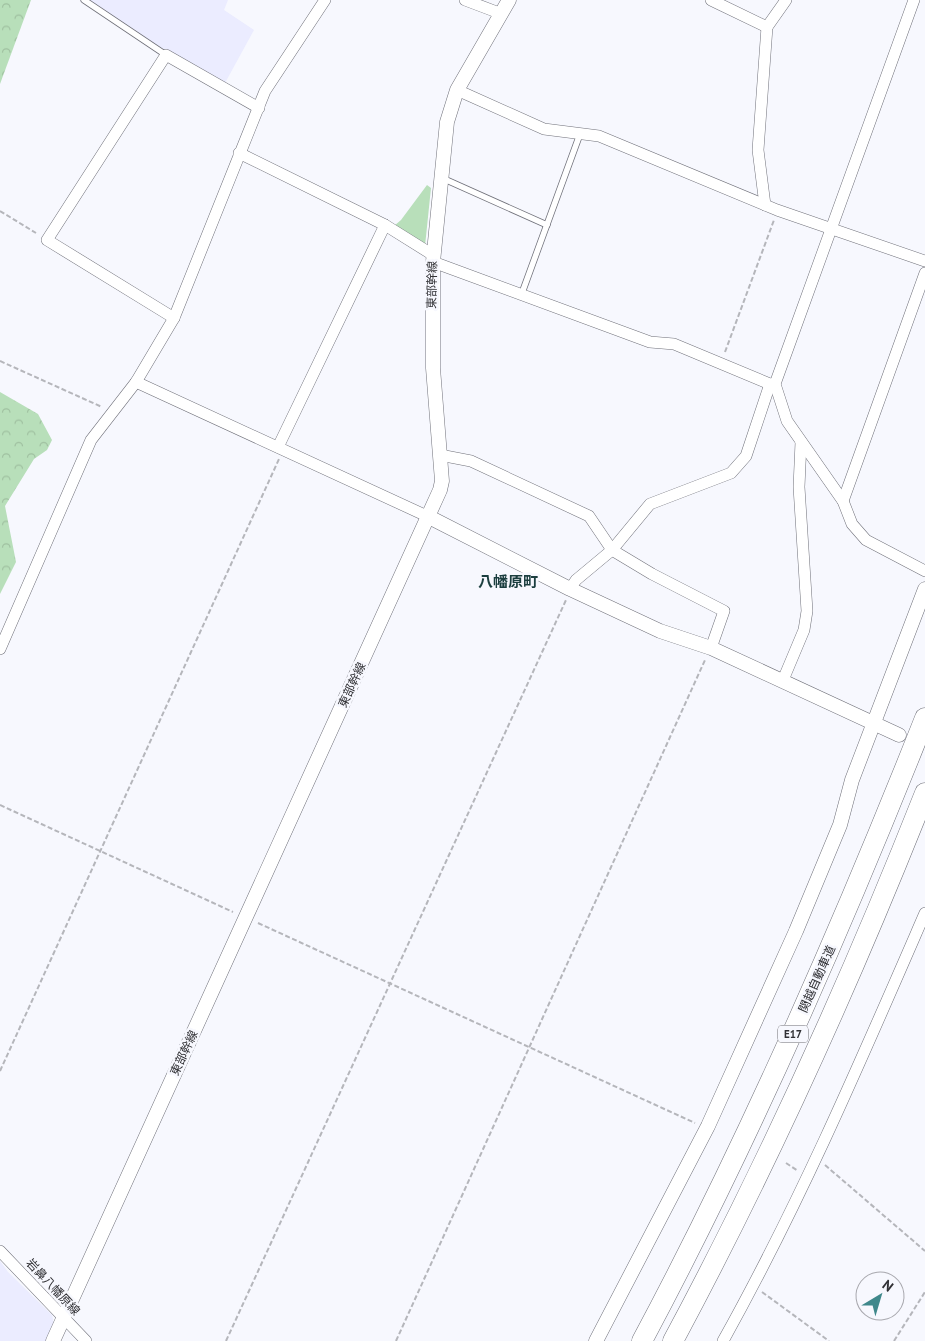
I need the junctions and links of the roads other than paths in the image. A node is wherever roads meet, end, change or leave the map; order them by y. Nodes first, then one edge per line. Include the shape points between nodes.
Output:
1 (84, 0) edge
2 (325, 0) edge
3 (465, 0) edge
4 (509, 0) edge
5 (711, 0) edge
6 (786, 0) edge
7 (914, 0) edge
8 (502, 14) junction
9 (767, 27) junction
10 (166, 55) junction
11 (457, 90) junction
12 (259, 108) junction
13 (580, 134) junction
14 (239, 153) junction
15 (440, 177) junction
16 (765, 205) junction
17 (385, 225) junction
18 (547, 225) junction
19 (831, 229) junction
20 (433, 258) junction
21 (925, 261) edge
22 (925, 273) edge
23 (522, 293) junction
24 (174, 318) junction
25 (136, 382) junction
26 (772, 384) junction
27 (801, 442) junction
28 (281, 448) junction
29 (440, 454) junction
30 (844, 501) junction
31 (429, 516) junction
32 (612, 550) junction
33 (925, 571) edge
34 (570, 589) junction
35 (925, 589) edge
36 (711, 648) junction
37 (0, 649) edge
38 (783, 680) junction
39 (925, 718) edge
40 (874, 723) junction
41 (899, 734) dead end
42 (925, 793) edge
43 (925, 913) edge
44 (0, 1251) edge
45 (63, 1318) junction
46 (53, 1341) edge
47 (86, 1341) edge
48 (596, 1341) edge
49 (642, 1341) edge
50 (673, 1341) edge
51 (723, 1341) edge

1 - 10 lane
2 - 12 street via 265,91
3 - 8 street
4 - 8 street, 東部幹線
5 - 9 street
6 - 9 street
7 - 19 street
8 - 11 street, 東部幹線
9 - 16 street via 758,150
10 - 12 street
10 - 24 street via 47,240
11 - 13 street via 544,129
11 - 15 street, 東部幹線 via 448,113
12 - 14 street
13 - 16 street via 599,136 630,147
13 - 18 lane
14 - 17 street
14 - 24 street
15 - 18 lane
15 - 20 street, 東部幹線
16 - 19 street
17 - 20 street
17 - 28 street
18 - 23 lane
19 - 21 street
19 - 26 street
20 - 23 street
20 - 29 street, 東部幹線 via 433,368
22 - 30 street
23 - 26 street via 650,342 674,344
24 - 25 street
25 - 28 street
25 - 37 street via 91,440
26 - 27 street via 787,421
26 - 32 street via 746,456 731,473 650,504
27 - 30 street
27 - 38 street via 799,486 807,611 804,630
28 - 31 street
29 - 31 street, 東部幹線 via 442,481
29 - 32 street via 471,462 589,516
30 - 33 street via 852,524 866,540
31 - 34 street
31 - 45 street, 東部幹線
32 - 34 street via 576,580
32 - 36 street via 724,611
34 - 36 street via 660,631
35 - 40 street
36 - 38 street
38 - 40 street
39 - 49 highway, 関越自動車道 / E17 via 812,992 689,1254
40 - 41 street
40 - 48 street via 796,931 708,1126
42 - 50 highway, E17 via 795,1096
43 - 51 street via 818,1159
44 - 45 street, 岩鼻八幡原線
45 - 46 street, 東部幹線
45 - 47 street, 岩鼻八幡原線

